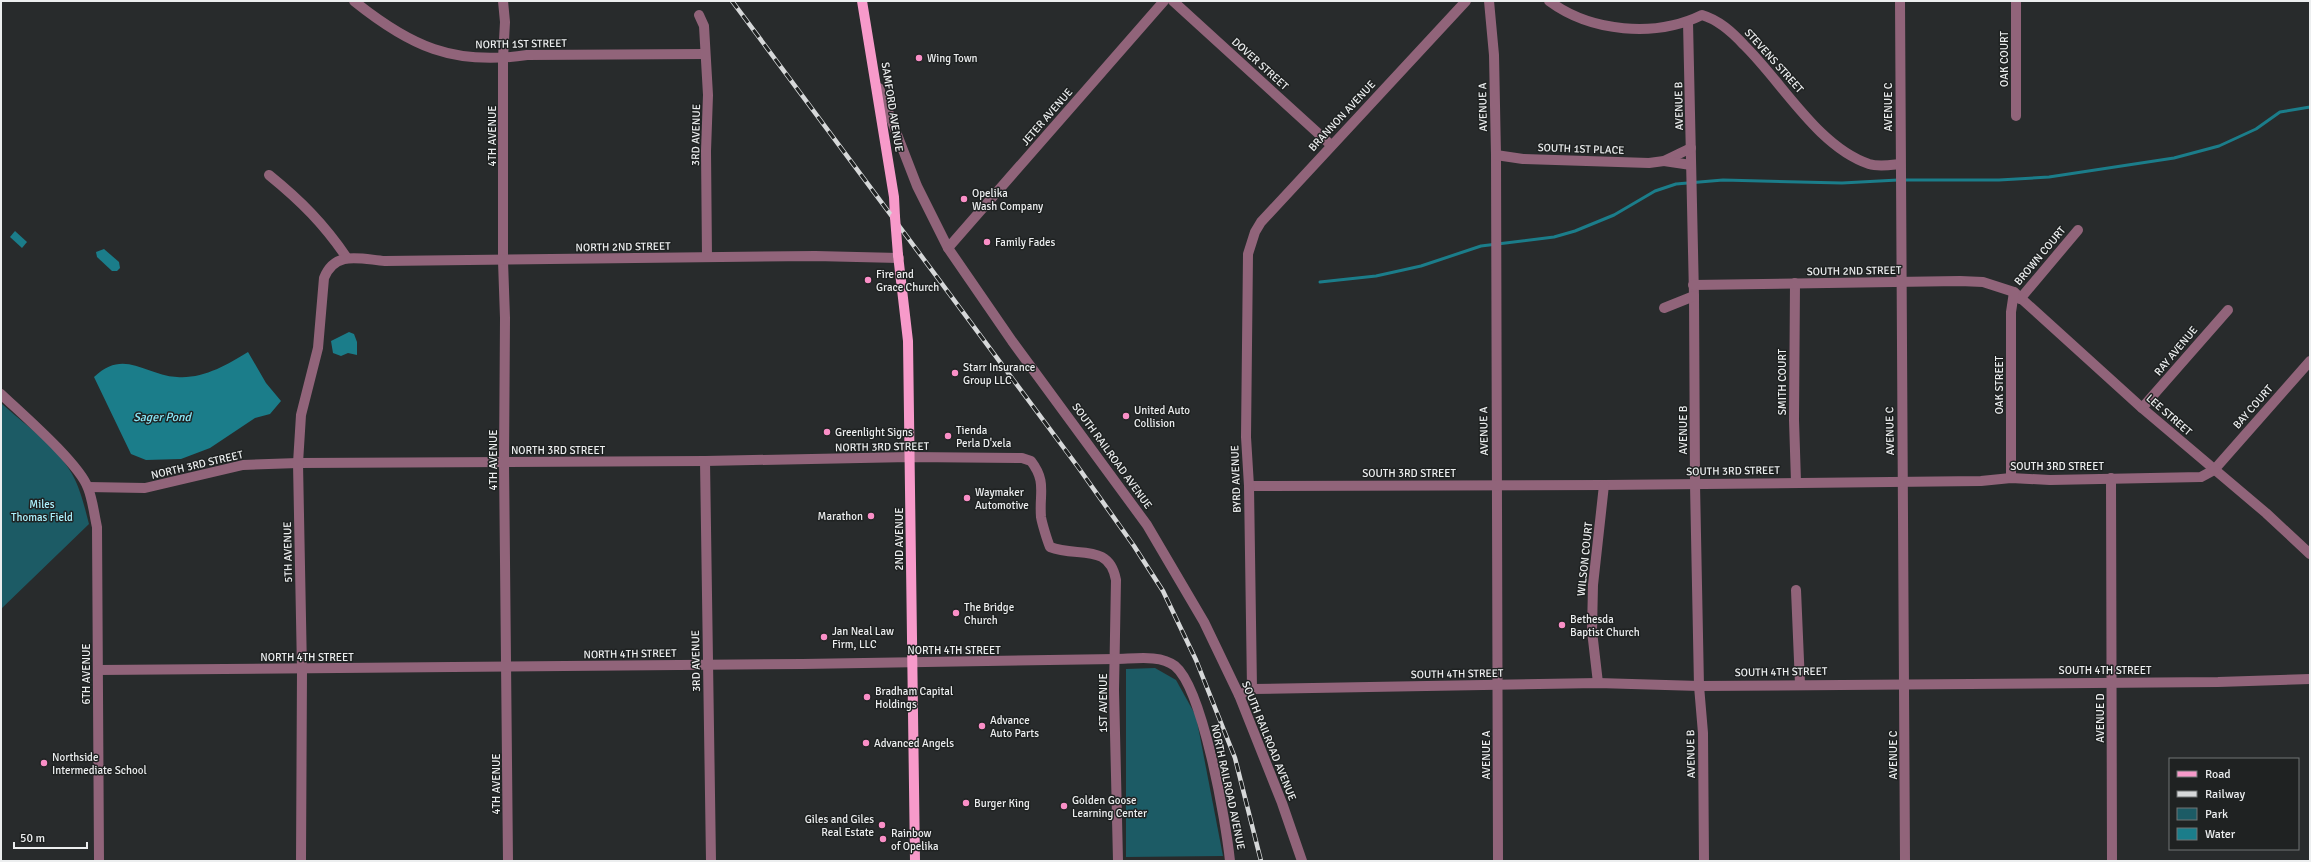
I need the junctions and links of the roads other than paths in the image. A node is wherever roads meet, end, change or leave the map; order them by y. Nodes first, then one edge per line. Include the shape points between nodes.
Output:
1 (354, 1) edge
2 (503, 1) edge
3 (862, 1) edge
4 (1164, 1) edge
5 (1173, 1) edge
6 (1466, 1) edge
7 (1490, 1) edge
8 (1549, 1) edge
9 (1900, 1) edge
10 (2016, 1) edge
11 (698, 15) dead end
12 (1688, 22) junction
13 (705, 54) junction
14 (502, 58) junction
15 (876, 80) junction
16 (2016, 116) dead end
17 (1331, 145) junction
18 (1691, 148) junction
19 (1496, 155) junction
20 (1664, 161) junction
21 (1900, 164) junction
22 (1691, 165) junction
23 (269, 175) dead end
24 (895, 217) joint
25 (2078, 230) dead end
26 (948, 248) junction
27 (1248, 254) joint
28 (898, 256) junction
29 (707, 257) junction
30 (347, 258) junction
31 (503, 261) junction
32 (1901, 282) junction
33 (1795, 283) junction
34 (1693, 285) junction
35 (2017, 295) junction
36 (1694, 296) junction
37 (1664, 308) dead end
38 (2228, 310) dead end
39 (2310, 361) edge
40 (1, 394) edge
41 (2142, 408) junction
42 (910, 458) junction
43 (705, 461) junction
44 (504, 462) junction
45 (298, 463) junction
46 (2214, 470) junction
47 (2012, 478) junction
48 (2111, 478) junction
49 (1903, 481) junction
50 (1796, 482) junction
51 (1695, 484) junction
52 (1497, 485) junction
53 (1604, 485) junction
54 (1249, 486) junction
55 (88, 487) junction
56 (1096, 554) joint
57 (2310, 554) edge
58 (1796, 590) dead end
59 (1115, 659) junction
60 (1163, 661) joint
61 (912, 662) junction
62 (709, 665) junction
63 (507, 667) junction
64 (98, 670) junction
65 (302, 670) junction
66 (2310, 679) edge
67 (2112, 682) junction
68 (1598, 683) junction
69 (1904, 683) junction
70 (1800, 684) junction
71 (1499, 686) junction
72 (1699, 686) junction
73 (1252, 689) junction
74 (1239, 695) junction
75 (99, 861) edge
76 (301, 861) edge
77 (508, 861) edge
78 (711, 861) edge
79 (915, 861) edge
80 (1118, 861) edge
81 (1230, 861) edge
82 (1302, 861) edge
83 (1498, 861) edge
84 (1704, 861) edge
85 (1905, 861) edge
86 (2112, 861) edge

1 - 14 street, NORTH 1ST STREET via 384,25 414,42 435,50 470,57
2 - 14 street, 4TH AVENUE via 505,22
3 - 15 main road, SAMFORD AVENUE
4 - 26 street, JETER AVENUE
5 - 17 street, DOVER STREET
6 - 17 street, BRANNON AVENUE
7 - 19 street, AVENUE A
8 - 12 street, STEVENS STREET via 1582,20 1604,25 1660,28
9 - 21 street, AVENUE C
10 - 16 street, OAK COURT
11 - 13 street, 3RD AVENUE via 704,26
12 - 18 street, AVENUE B
12 - 21 street, STEVENS STREET via 1702,15 1713,18 1732,32 1765,65 1831,143 1870,164
13 - 14 street, NORTH 1ST STREET via 527,55
13 - 29 street, 3RD AVENUE via 708,95
14 - 31 street, 4TH AVENUE
15 - 24 main road, SAMFORD AVENUE
15 - 26 street, SOUTH RAILROAD AVENUE via 916,186
17 - 27 street, BRANNON AVENUE via 1261,222
18 - 20 street, SOUTH 1ST PLACE
18 - 22 street, AVENUE B
19 - 20 street, SOUTH 1ST PLACE via 1523,159 1637,163
19 - 52 street, AVENUE A
20 - 22 street, SOUTH 1ST PLACE
21 - 32 street, AVENUE C
22 - 34 street, AVENUE B
23 - 30 street via 305,205 328,230
24 - 28 main road, 2ND AVENUE, bridge
25 - 35 street, BROWN COURT
26 - 74 street, SOUTH RAILROAD AVENUE via 1012,341 1147,525 1204,622
27 - 54 street, BYRD AVENUE via 1246,437
28 - 29 street, NORTH 2ND STREET
28 - 42 main road, 2ND AVENUE via 908,342
29 - 31 street, NORTH 2ND STREET
30 - 31 street, NORTH 2ND STREET via 384,261
30 - 45 street, 5TH AVENUE via 335,261 328,268 324,278 318,348 301,415
31 - 44 street, 4TH AVENUE
32 - 33 street, SOUTH 2ND STREET
32 - 35 street, SOUTH 2ND STREET via 1983,282
32 - 49 street, AVENUE C
33 - 34 street, SOUTH 2ND STREET
33 - 50 street, SMITH COURT
34 - 36 street, AVENUE B
35 - 41 street, LEE STREET
35 - 47 street, OAK STREET via 2011,312
36 - 37 street
36 - 51 street, AVENUE B
38 - 41 street, RAY AVENUE
39 - 46 street, BAY COURT
40 - 55 street via 69,460
41 - 46 street, LEE STREET
42 - 43 street, NORTH 3RD STREET
42 - 56 street, NORTH 3RD STREET via 1032,460 1040,472 1043,494 1041,518 1050,547 1062,552
42 - 61 main road, 2ND AVENUE
43 - 44 street, NORTH 3RD STREET
43 - 62 street, 3RD AVENUE
44 - 45 street, NORTH 3RD STREET
44 - 63 street, 4TH AVENUE
45 - 55 street, NORTH 3RD STREET via 243,465 146,488
45 - 65 street, 5TH AVENUE
46 - 48 street, SOUTH 3RD STREET via 2201,477
46 - 57 street, LEE STREET
47 - 48 street, SOUTH 3RD STREET
47 - 49 street, SOUTH 3RD STREET via 1981,481
48 - 67 street, AVENUE D
49 - 50 street, SOUTH 3RD STREET
49 - 69 street, AVENUE C
50 - 51 street, SOUTH 3RD STREET
51 - 53 street, SOUTH 3RD STREET
51 - 72 street, AVENUE B
52 - 53 street, SOUTH 3RD STREET
52 - 54 street, SOUTH 3RD STREET
52 - 71 street, AVENUE A
53 - 68 street, WILSON COURT via 1593,586 1592,631
54 - 73 street, BYRD AVENUE
55 - 64 street, 6TH AVENUE via 97,527
56 - 59 street, 1ST AVENUE via 1107,559 1114,568
58 - 70 street
59 - 60 street, NORTH 4TH STREET
59 - 61 street, NORTH 4TH STREET
59 - 80 street, 1ST AVENUE
60 - 81 street, NORTH RAILROAD AVENUE via 1174,666 1182,674 1203,726 1214,770
61 - 62 street, NORTH 4TH STREET
61 - 79 main road, 2ND AVENUE
62 - 63 street, NORTH 4TH STREET
62 - 78 street, 3RD AVENUE
63 - 65 street, NORTH 4TH STREET
63 - 77 street, 4TH AVENUE
64 - 65 street, NORTH 4TH STREET
64 - 75 street, 6TH AVENUE
65 - 76 street, 5TH AVENUE
66 - 67 street, SOUTH 4TH STREET
67 - 69 street, SOUTH 4TH STREET
67 - 86 street, AVENUE D
68 - 71 street, SOUTH 4TH STREET
68 - 72 street, SOUTH 4TH STREET
69 - 70 street, SOUTH 4TH STREET
69 - 85 street, AVENUE C
70 - 72 street, SOUTH 4TH STREET
71 - 73 street, SOUTH 4TH STREET
71 - 83 street, AVENUE A
72 - 84 street, AVENUE B via 1703,733
73 - 74 street
74 - 82 street, SOUTH RAILROAD AVENUE

